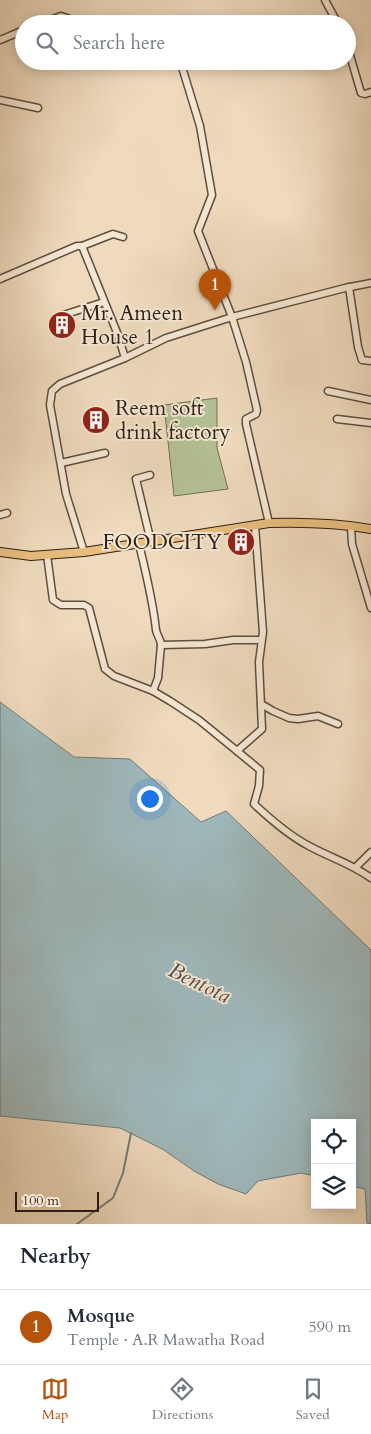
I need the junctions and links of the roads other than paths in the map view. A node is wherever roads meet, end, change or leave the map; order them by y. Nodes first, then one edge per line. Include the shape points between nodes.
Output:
1 (326, 0) edge
2 (334, 15) edge
3 (15, 34) edge
4 (0, 40) edge
5 (183, 70) edge
6 (354, 70) edge
7 (371, 92) edge
8 (0, 100) edge
9 (38, 108) dead end
10 (123, 237) dead end
11 (82, 246) junction
12 (0, 279) edge
13 (371, 283) edge
14 (349, 287) junction
15 (104, 302) junction
16 (232, 317) junction
17 (57, 318) dead end
18 (124, 358) junction
19 (371, 361) edge
20 (328, 392) dead end
21 (371, 400) edge
22 (337, 419) dead end
23 (371, 423) edge
24 (105, 453) dead end
25 (60, 463) junction
26 (150, 475) dead end
27 (7, 513) dead end
28 (0, 515) edge
29 (269, 523) junction
30 (255, 525) junction
31 (351, 526) junction
32 (371, 529) edge
33 (151, 542) junction
34 (139, 544) junction
35 (0, 552) edge
36 (84, 552) junction
37 (48, 555) junction
38 (371, 608) edge
39 (261, 640) junction
40 (161, 645) junction
41 (154, 691) junction
42 (261, 704) junction
43 (338, 724) dead end
44 (237, 751) junction
45 (371, 852) edge
46 (356, 867) junction
47 (371, 878) edge

1 - 2 street
3 - 4 street
5 - 16 street via 200,126 212,195 198,230
6 - 7 street via 361,93
8 - 9 street
10 - 11 street via 113,234
11 - 12 street
11 - 15 street
13 - 14 street
14 - 16 street
14 - 19 street via 362,360
15 - 17 street
15 - 18 street
16 - 18 street via 166,338
16 - 29 street via 257,410 246,419 246,424
18 - 25 street via 60,384 52,391 50,406
20 - 21 street
22 - 23 street
24 - 25 street
25 - 36 street
26 - 33 street via 136,478
27 - 28 street
29 - 30 main road
29 - 31 main road
30 - 33 main road
30 - 39 street
31 - 32 main road
31 - 38 street via 352,544
33 - 34 main road
34 - 36 main road
34 - 40 street via 152,596 156,634
35 - 37 main road
36 - 37 main road
37 - 41 street via 53,600 61,605 89,608 105,669 114,676
39 - 40 street
39 - 42 street
40 - 41 street
41 - 44 street via 199,720
42 - 43 street via 289,718 318,716
42 - 44 street via 262,729
44 - 46 street via 260,770 254,804 308,846
45 - 46 street
46 - 47 street

